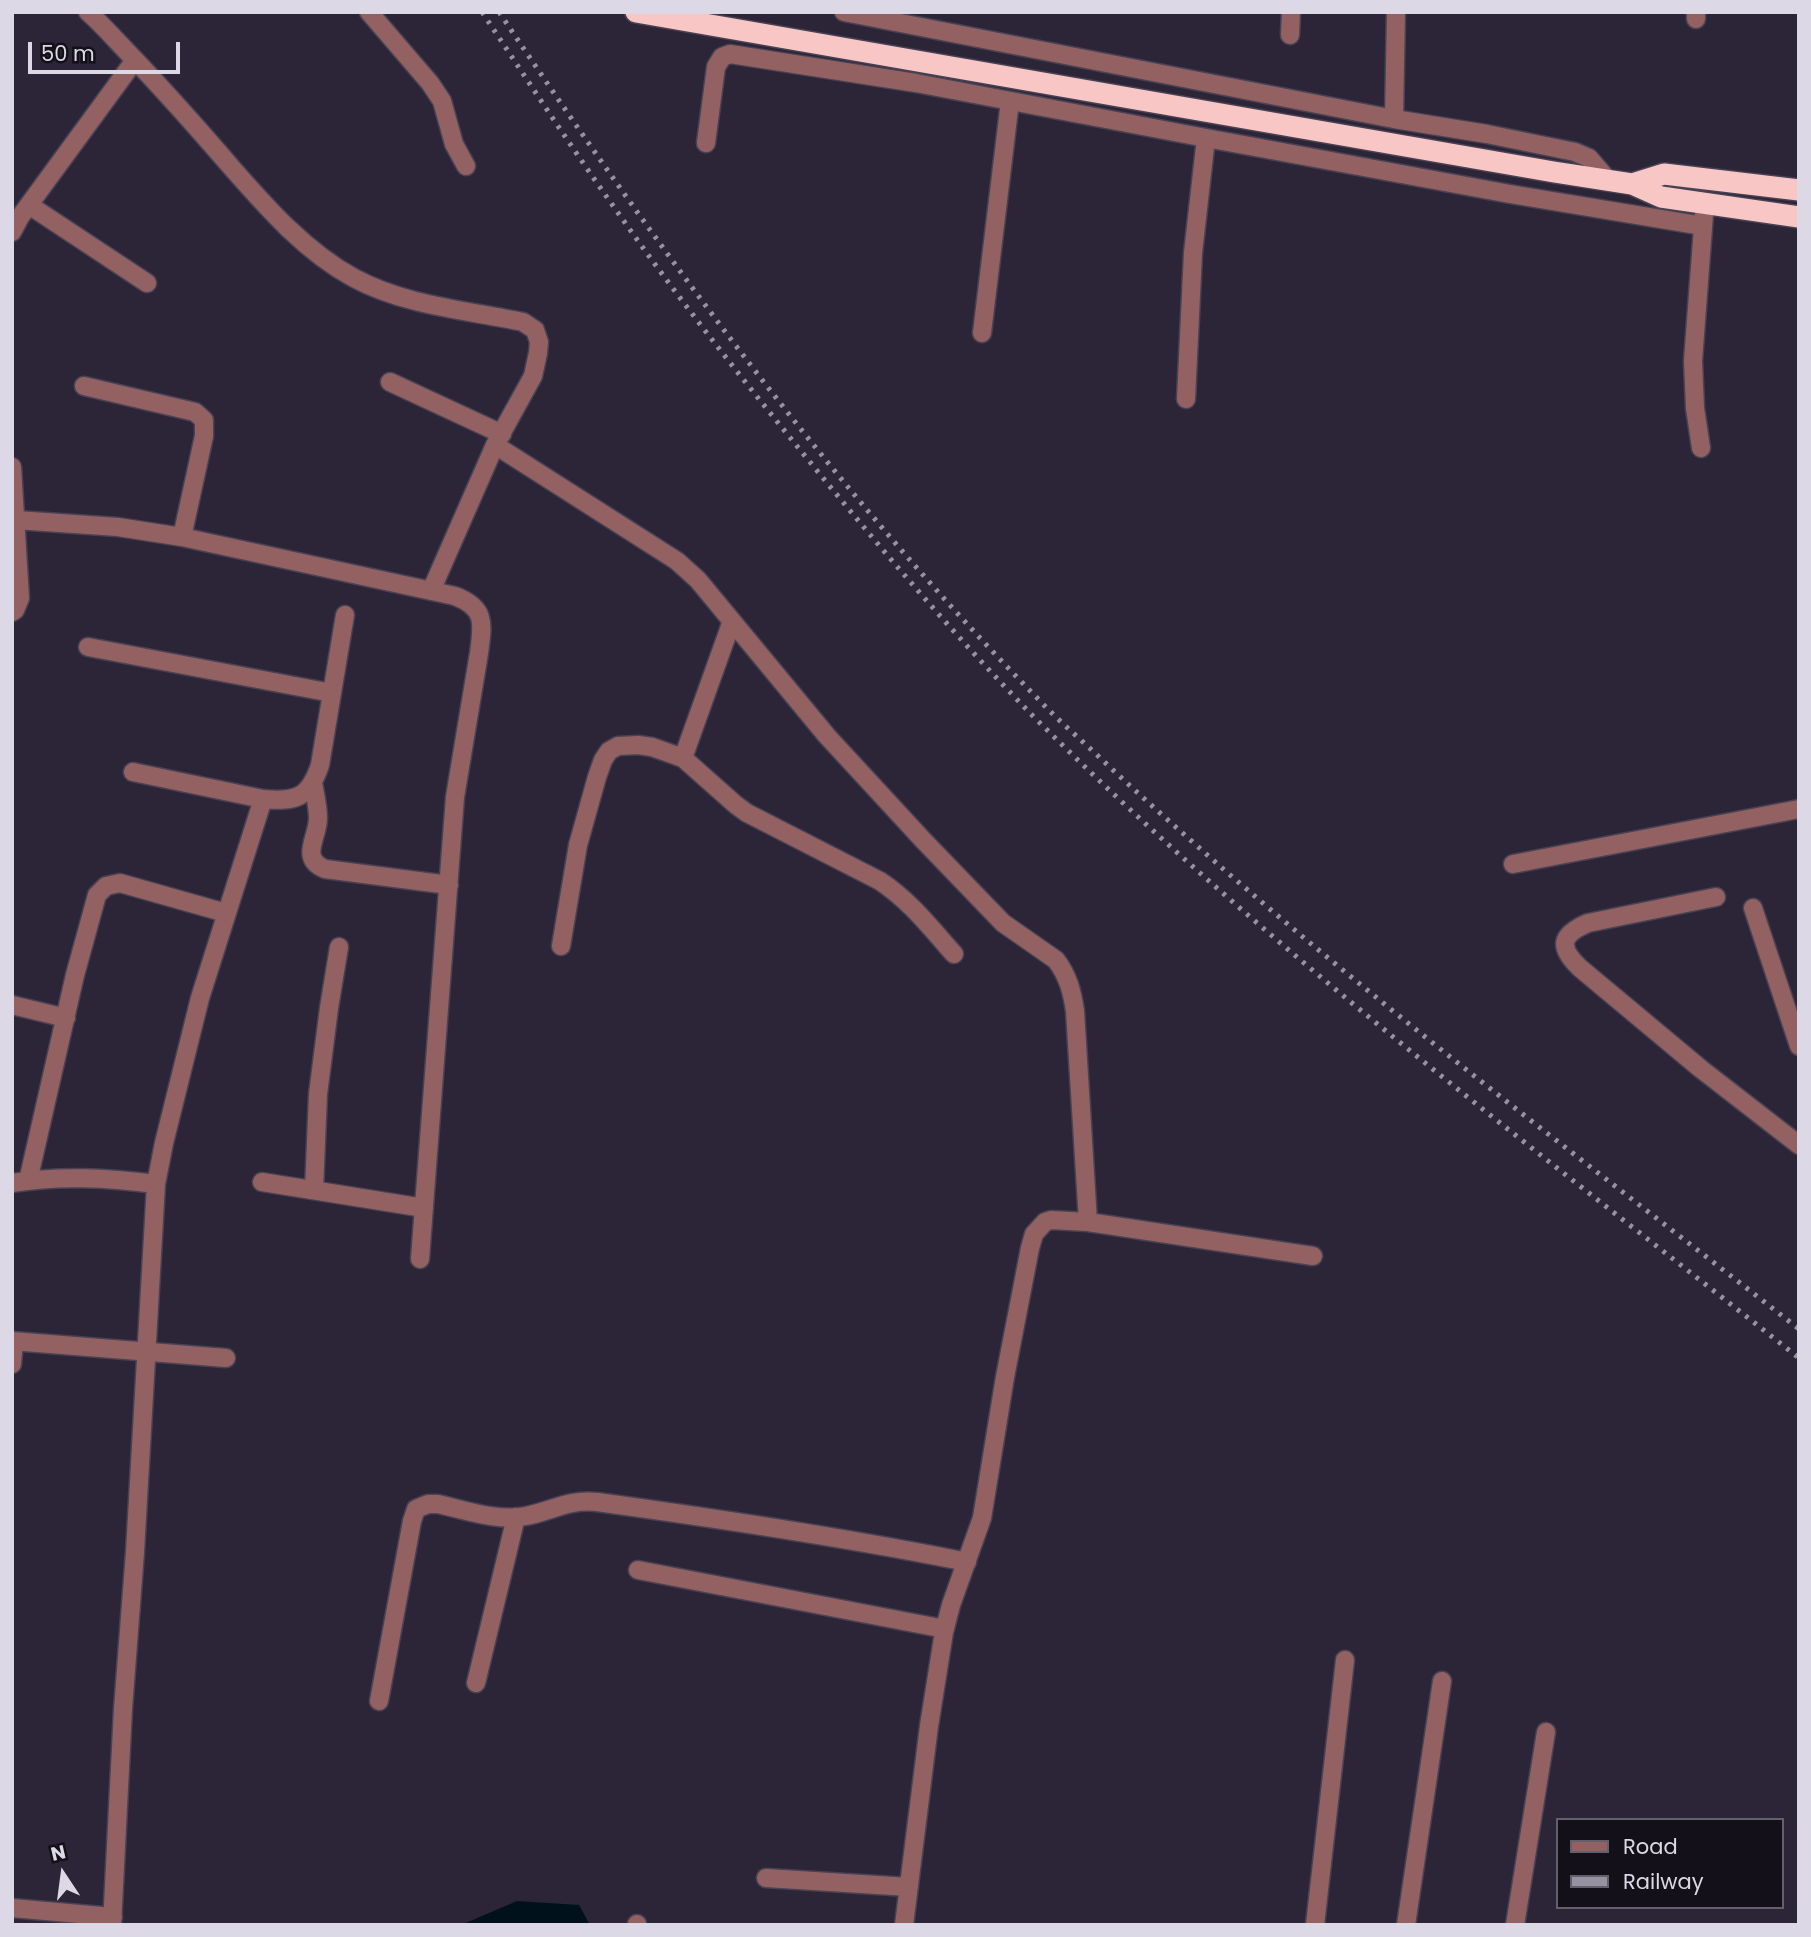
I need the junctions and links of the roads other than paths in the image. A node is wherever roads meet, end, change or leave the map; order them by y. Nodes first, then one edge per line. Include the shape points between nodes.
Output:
1 (88, 12) edge
2 (369, 12) edge
3 (636, 12) edge
4 (844, 12) edge
5 (1291, 12) edge
6 (1396, 12) edge
7 (1290, 35) dead end
8 (135, 60) junction
9 (1010, 100) junction
10 (1394, 119) junction
11 (1206, 138) junction
12 (706, 143) dead end
13 (466, 166) dead end
14 (1608, 180) junction
15 (1632, 184) junction
16 (1799, 190) edge
17 (1706, 203) junction
18 (29, 205) junction
19 (1799, 217) edge
20 (1703, 226) junction
21 (12, 232) edge
22 (147, 283) dead end
23 (982, 333) dead end
24 (390, 382) dead end
25 (84, 386) dead end
26 (1186, 399) dead end
27 (498, 440) junction
28 (1701, 448) dead end
29 (12, 467) edge
30 (16, 520) junction
31 (182, 537) junction
32 (431, 591) junction
33 (12, 612) edge
34 (345, 615) dead end
35 (732, 621) junction
36 (88, 647) dead end
37 (332, 694) junction
38 (683, 758) junction
39 (133, 772) dead end
40 (313, 783) junction
41 (263, 799) junction
42 (1799, 808) edge
43 (1513, 864) dead end
44 (449, 885) junction
45 (1717, 897) dead end
46 (1752, 908) dead end
47 (226, 913) junction
48 (561, 946) dead end
49 (339, 947) dead end
50 (954, 954) dead end
51 (12, 1005) edge
52 (66, 1018) junction
53 (1799, 1046) edge
54 (1799, 1145) edge
55 (20, 1182) edge
56 (262, 1182) dead end
57 (156, 1184) junction
58 (314, 1191) junction
59 (424, 1208) junction
60 (1087, 1222) junction
61 (1312, 1256) dead end
62 (420, 1259) dead end
63 (13, 1341) edge
64 (146, 1351) junction
65 (226, 1358) dead end
66 (12, 1364) edge
67 (516, 1517) junction
68 (967, 1562) junction
69 (638, 1570) dead end
70 (945, 1629) junction
71 (1345, 1660) dead end
72 (1442, 1681) dead end
73 (476, 1683) dead end
74 (379, 1701) dead end
75 (1546, 1732) dead end
76 (766, 1878) dead end
77 (909, 1887) junction
78 (12, 1908) edge
79 (112, 1921) edge
80 (904, 1925) edge
81 (1315, 1925) edge
82 (1406, 1925) edge
83 (1515, 1925) edge

1 - 8 street
2 - 13 street via 442,102 454,144
3 - 14 highway
4 - 10 street
5 - 7 street
6 - 10 street
8 - 18 street
8 - 27 street via 261,202 335,266 393,294 523,322 535,330 539,342 536,366
9 - 11 street
9 - 12 street via 730,54 716,67
9 - 23 street
10 - 14 street via 1575,152 1589,158
11 - 20 street
11 - 26 street via 1193,253
14 - 15 highway
15 - 16 highway via 1664,174
15 - 17 highway via 1661,197
17 - 19 highway
17 - 20 street
18 - 21 street
18 - 22 street
20 - 28 street via 1693,362
24 - 27 street
25 - 31 street via 195,412 204,420
27 - 32 street
27 - 35 street via 677,561
29 - 30 street
30 - 31 street
30 - 33 street via 20,598
31 - 32 street
32 - 44 street via 465,600 477,609 481,622 454,797
34 - 37 street
35 - 38 street
35 - 60 street via 827,736 923,840 1003,923 1062,968 1075,1011
36 - 37 street
37 - 40 street
38 - 48 street via 638,745 618,746 603,760 578,845
38 - 50 street via 747,813 894,890
39 - 41 street
40 - 41 street via 293,799
40 - 44 street via 318,822 311,853 315,863 326,869
41 - 47 street
42 - 43 street
44 - 59 street
45 - 54 street via 1588,923 1572,930 1565,951 1701,1069
46 - 53 street
47 - 52 street via 120,883 102,889 94,901
47 - 57 street via 200,998
49 - 58 street via 318,1094
51 - 52 street
52 - 55 street
55 - 57 street via 64,1178
56 - 58 street
57 - 64 street
58 - 59 street
59 - 62 street
60 - 61 street
60 - 68 street via 1051,1220 1034,1234 982,1518
63 - 64 street
63 - 66 street
64 - 65 street
64 - 79 street
67 - 68 street via 586,1501 791,1530
67 - 73 street
67 - 74 street via 438,1504 416,1509
68 - 70 street
69 - 70 street
70 - 77 street
71 - 81 street
72 - 82 street
75 - 83 street
76 - 77 street
77 - 80 street
78 - 79 street

